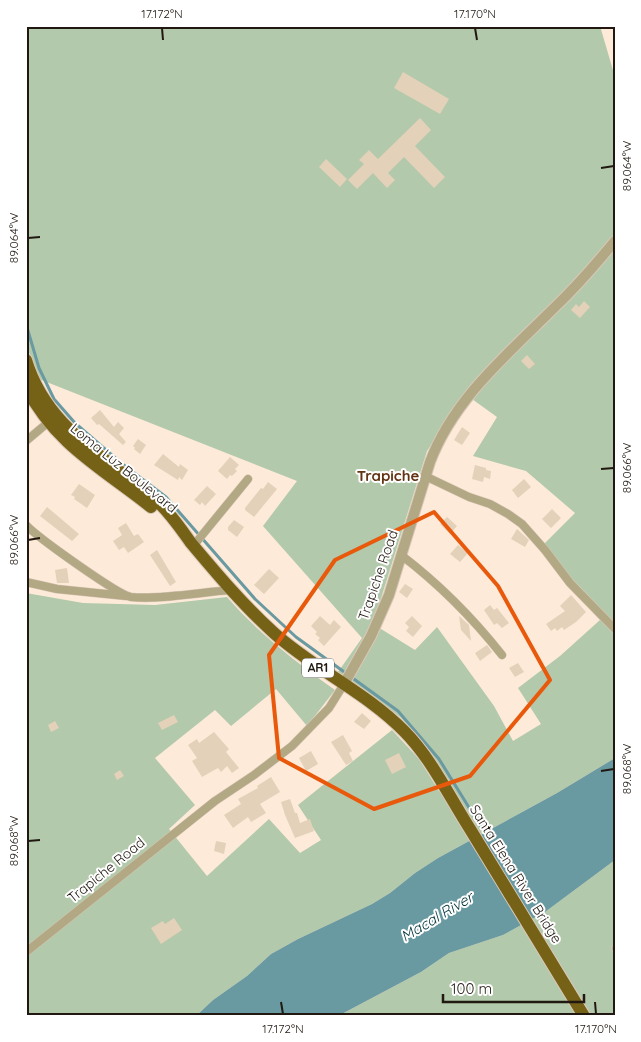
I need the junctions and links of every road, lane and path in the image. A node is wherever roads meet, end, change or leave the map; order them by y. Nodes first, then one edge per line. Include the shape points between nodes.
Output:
1 (615, 241) edge
2 (26, 360) edge
3 (26, 387) edge
4 (52, 419) junction
5 (26, 441) edge
6 (425, 476) junction
7 (248, 479) dead end
8 (26, 525) edge
9 (193, 544) junction
10 (401, 555) junction
11 (26, 582) edge
12 (231, 590) junction
13 (129, 597) junction
14 (615, 629) edge
15 (502, 655) dead end
16 (344, 684) junction
17 (26, 952) edge
18 (584, 1016) edge

1 - 6 street, Trapiche Road via 575,287 462,403 435,450
2 - 4 highway, AR1
3 - 4 highway, Loma Luz Boulevard / AR1
4 - 5 street
4 - 9 highway, Loma Luz Boulevard / AR1 via 68,444 150,506
6 - 10 street, Trapiche Road
6 - 14 street via 490,504 522,524 570,583
7 - 9 street
8 - 13 street via 41,539
9 - 12 highway, AR1
10 - 15 street via 480,626
10 - 16 street, Trapiche Road via 380,617
11 - 13 street
12 - 13 street
12 - 16 highway, AR1 via 276,635
16 - 17 street, Trapiche Road via 330,708 292,746 215,801
16 - 18 highway, Santa Elena River Bridge / AR1 via 404,731 424,755

